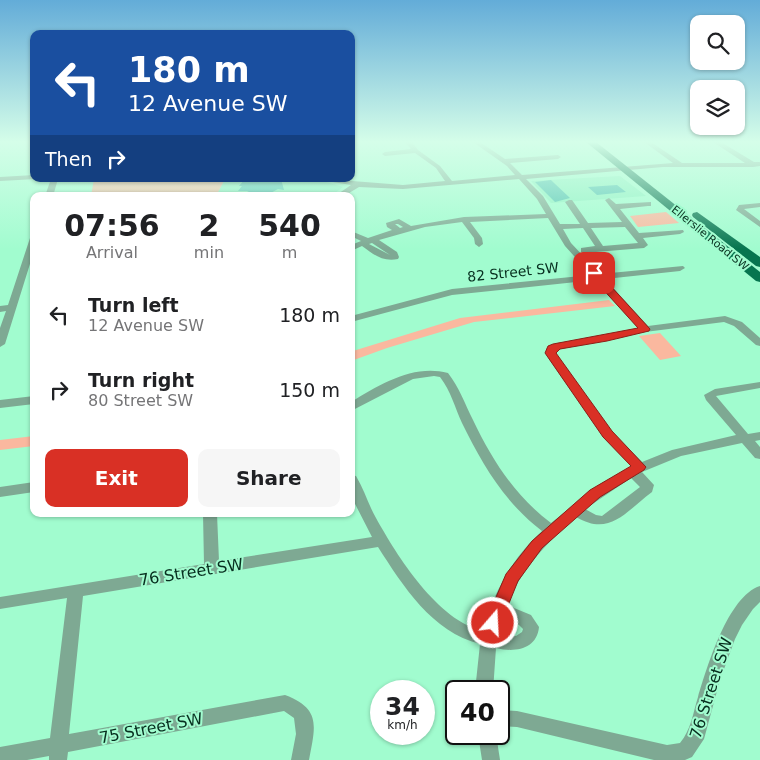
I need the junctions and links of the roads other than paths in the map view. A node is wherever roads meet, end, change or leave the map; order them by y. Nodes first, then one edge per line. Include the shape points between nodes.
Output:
1 (26, 177) edge
2 (448, 177) edge
3 (527, 177) edge
4 (641, 177) edge
5 (643, 177) edge
6 (521, 178) junction
7 (0, 179) edge
8 (343, 182) edge
9 (453, 183) junction
10 (356, 185) junction
11 (345, 192) edge
12 (569, 202) dead end
13 (648, 204) dead end
14 (760, 205) edge
15 (551, 216) junction
16 (464, 219) junction
17 (627, 224) junction
18 (760, 225) edge
19 (585, 226) junction
20 (557, 227) junction
21 (680, 232) dead end
22 (355, 236) edge
23 (637, 236) junction
24 (368, 241) junction
25 (479, 244) dead end
26 (355, 246) edge
27 (601, 249) junction
28 (30, 250) edge
29 (584, 250) dead end
30 (760, 263) edge
31 (680, 268) dead end
32 (597, 277) junction
33 (760, 278) edge
34 (12, 307) junction
35 (0, 309) edge
36 (355, 318) edge
37 (731, 320) joint
38 (645, 329) junction
39 (760, 343) edge
40 (0, 344) edge
41 (760, 385) edge
42 (30, 400) edge
43 (0, 404) edge
44 (355, 405) edge
45 (760, 436) edge
46 (744, 438) junction
47 (760, 455) edge
48 (636, 469) junction
49 (30, 488) edge
50 (355, 490) edge
51 (0, 492) edge
52 (575, 510) junction
53 (210, 517) edge
54 (552, 531) junction
55 (381, 541) junction
56 (212, 569) junction
57 (76, 591) junction
58 (760, 592) edge
59 (0, 603) edge
60 (498, 608) junction
61 (489, 640) junction
62 (485, 680) edge
63 (510, 719) edge
64 (489, 745) edge
65 (58, 753) edge
66 (0, 756) edge
67 (300, 760) edge
68 (491, 760) edge

1 - 7 street
2 - 9 street
3 - 6 street
4 - 33 main road, Ellerslie Road SW
5 - 30 main road, Ellerslie Road SW
6 - 9 street
6 - 15 street
8 - 10 street
9 - 10 street via 456,188 427,190 421,186
10 - 11 street
12 - 19 street
13 - 17 street via 612,204
14 - 18 street via 740,209
15 - 16 street
15 - 20 street
16 - 24 street via 408,227
16 - 25 street
17 - 19 street
17 - 23 street
19 - 20 street
19 - 27 street
20 - 32 street
21 - 23 street
22 - 24 street
23 - 27 street via 644,245
24 - 26 street
27 - 29 street
28 - 34 street
31 - 32 street, 82 Street SW
32 - 36 street, 82 Street SW via 444,294
32 - 38 street
34 - 35 street
34 - 40 street
37 - 38 street
37 - 39 street
38 - 48 street via 552,349 552,356
41 - 46 street via 710,395
42 - 43 street
44 - 54 street via 392,384 424,373 436,372 446,377 498,478 531,515
45 - 46 street
46 - 47 street
46 - 48 street via 701,446
48 - 52 street via 607,485
48 - 52 street via 647,489 606,520 593,520
49 - 51 street
50 - 55 street
52 - 54 street
53 - 56 street
54 - 60 street via 527,556 505,590
55 - 56 street, 76 Street SW
55 - 61 street via 412,583 448,620 464,632
56 - 57 street, 76 Street SW
57 - 59 street, 76 Street SW
57 - 65 street
58 - 63 street, 76 Street SW via 743,608 727,635 695,739 685,751 667,754
60 - 61 street
60 - 61 street via 525,620 531,627 530,635 511,644
61 - 62 street
64 - 68 street
65 - 66 street, 75 Street SW
65 - 67 street, 75 Street SW via 279,703 293,705 305,720

